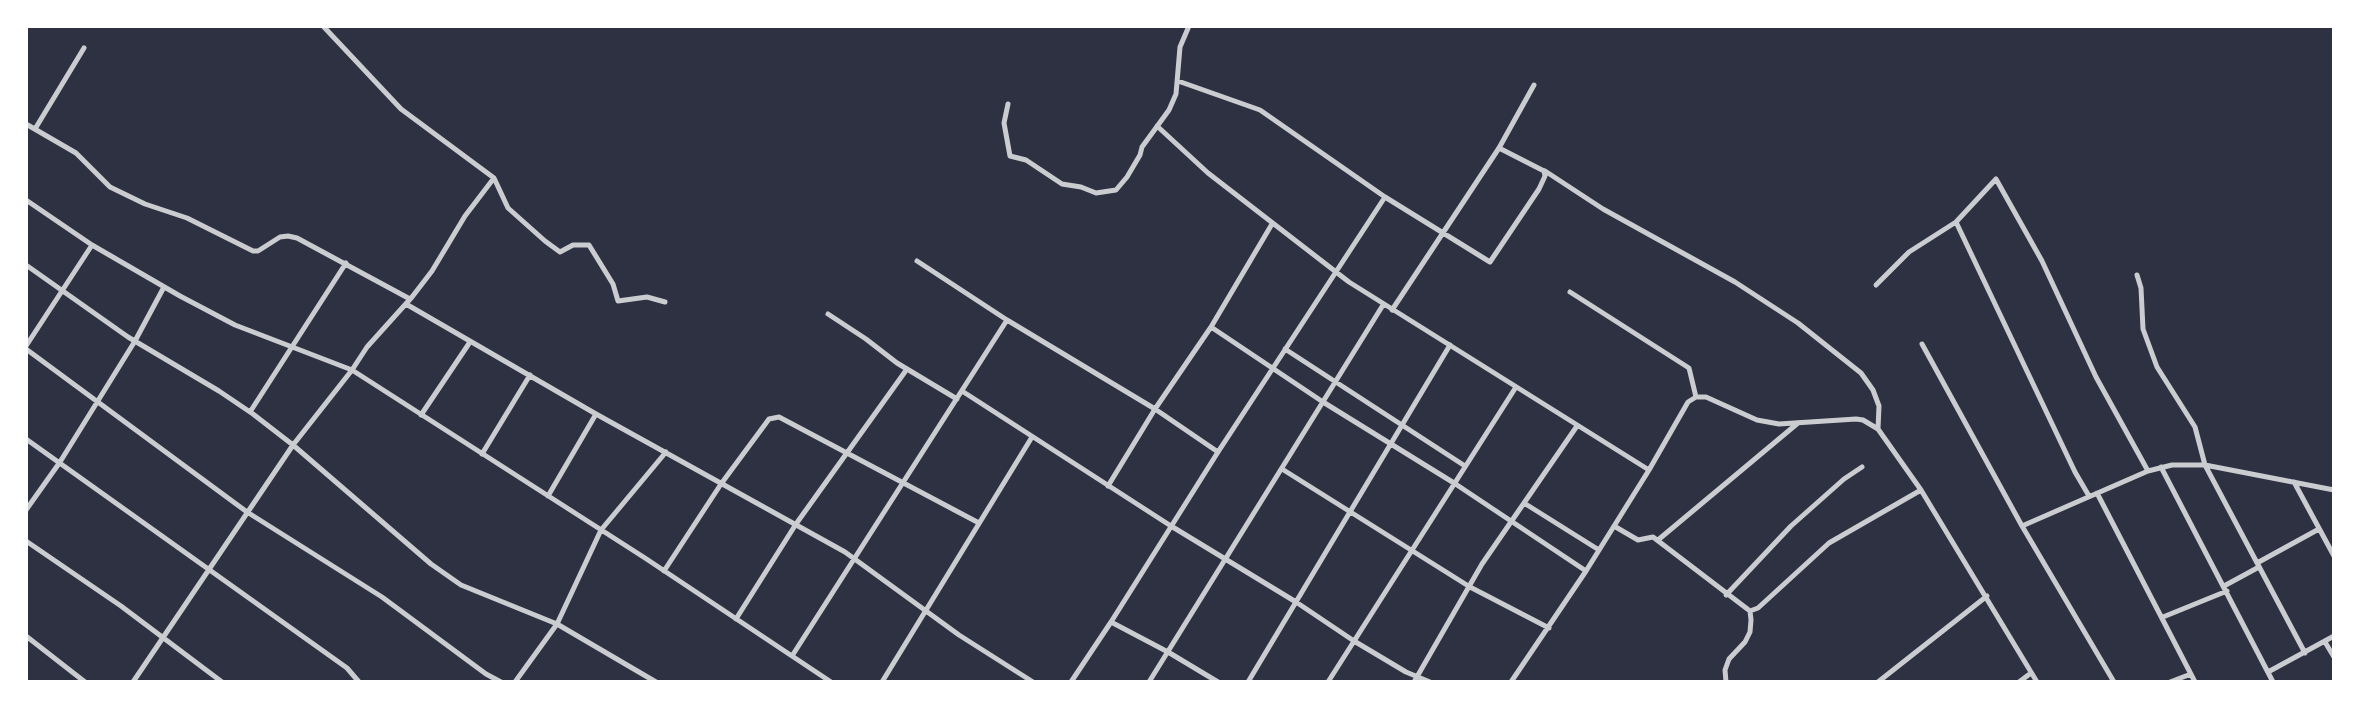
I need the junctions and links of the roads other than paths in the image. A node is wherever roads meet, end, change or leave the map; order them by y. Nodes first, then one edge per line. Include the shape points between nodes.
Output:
1 (323, 26) edge
2 (1189, 26) edge
3 (84, 48) dead end
4 (1178, 81) junction
5 (1534, 85) dead end
6 (1008, 104) dead end
7 (26, 124) edge
8 (1157, 126) junction
9 (35, 129) junction
10 (1499, 148) junction
11 (1544, 171) junction
12 (494, 178) junction
13 (1385, 197) junction
14 (26, 200) edge
15 (1956, 222) junction
16 (1272, 224) junction
17 (1444, 233) junction
18 (92, 245) junction
19 (917, 261) dead end
20 (346, 263) junction
21 (26, 265) edge
22 (1337, 273) junction
23 (2137, 275) dead end
24 (1876, 285) dead end
25 (164, 287) junction
26 (63, 292) junction
27 (1570, 292) dead end
28 (408, 302) junction
29 (665, 302) dead end
30 (1383, 305) junction
31 (1392, 310) junction
32 (828, 314) dead end
33 (1007, 320) junction
34 (1211, 327) junction
35 (135, 341) junction
36 (470, 342) junction
37 (1922, 344) dead end
38 (1450, 345) junction
39 (26, 347) edge
40 (293, 347) junction
41 (1285, 349) junction
42 (1273, 367) junction
43 (907, 369) junction
44 (352, 370) junction
45 (530, 375) junction
46 (1335, 382) junction
47 (1516, 387) junction
48 (962, 391) junction
49 (1696, 397) junction
50 (957, 399) junction
51 (97, 402) junction
52 (1323, 402) junction
53 (1155, 409) junction
54 (250, 412) junction
55 (596, 414) junction
56 (421, 415) junction
57 (1798, 423) junction
58 (1402, 425) junction
59 (1577, 426) junction
60 (1878, 429) junction
61 (1032, 437) junction
62 (26, 439) edge
63 (293, 445) junction
64 (1391, 445) junction
65 (666, 452) junction
66 (1218, 452) junction
67 (482, 454) junction
68 (847, 455) junction
69 (60, 462) junction
70 (2205, 465) junction
71 (1465, 466) junction
72 (1862, 467) dead end
73 (2161, 467) junction
74 (1282, 468) junction
75 (1649, 470) junction
76 (2148, 471) junction
77 (2293, 481) junction
78 (1454, 483) junction
79 (721, 484) junction
80 (902, 484) junction
81 (1108, 486) junction
82 (1921, 490) junction
83 (2334, 490) edge
84 (2097, 493) junction
85 (548, 496) junction
86 (2089, 496) junction
87 (1524, 503) junction
88 (26, 510) edge
89 (247, 512) junction
90 (1350, 512) junction
91 (1511, 521) junction
92 (979, 523) junction
93 (796, 524) junction
94 (1171, 526) junction
95 (1614, 526) junction
96 (2022, 526) junction
97 (2319, 529) junction
98 (601, 530) junction
99 (1658, 540) junction
100 (26, 541) edge
101 (1411, 550) junction
102 (1599, 550) junction
103 (2334, 556) edge
104 (853, 558) junction
105 (1226, 559) junction
106 (2258, 565) junction
107 (208, 570) junction
108 (664, 571) junction
109 (1586, 571) junction
110 (1470, 587) junction
111 (2225, 589) junction
112 (1726, 595) junction
113 (1987, 596) junction
114 (1296, 602) junction
115 (926, 611) junction
116 (1750, 611) junction
117 (2163, 617) junction
118 (736, 619) junction
119 (1111, 622) junction
120 (557, 624) junction
121 (1549, 628) junction
122 (26, 636) edge
123 (2334, 636) edge
124 (163, 638) junction
125 (1354, 641) junction
126 (2325, 642) junction
127 (1168, 652) junction
128 (2305, 653) junction
129 (792, 656) junction
130 (2334, 657) edge
131 (2031, 672) junction
132 (2268, 672) junction
133 (2191, 674) junction
134 (1416, 679) edge
135 (85, 682) edge
136 (133, 682) edge
137 (222, 682) edge
138 (359, 682) edge
139 (501, 682) edge
140 (515, 682) edge
141 (656, 682) edge
142 (831, 682) edge
143 (882, 682) edge
144 (1033, 682) edge
145 (1071, 682) edge
146 (1149, 682) edge
147 (1218, 682) edge
148 (1248, 682) edge
149 (1328, 682) edge
150 (1430, 682) edge
151 (1511, 682) edge
152 (1726, 682) edge
153 (1878, 682) edge
154 (2019, 682) edge
155 (2037, 682) edge
156 (2114, 682) edge
157 (2170, 682) edge
158 (2195, 682) edge
159 (2273, 682) edge

1 - 12 street via 401,109
2 - 4 street via 1180,47
3 - 9 street
4 - 8 street via 1173,102
4 - 13 street via 1260,110
5 - 10 street
6 - 8 street via 1004,123 1010,156 1026,160 1062,184 1096,193 1116,190
7 - 9 street
8 - 16 street
9 - 20 street via 76,153 110,187 253,251 288,236
10 - 11 street
10 - 17 street
11 - 17 street via 1544,181 1490,262
11 - 60 street via 1798,323 1861,373 1879,406
12 - 28 street
12 - 29 street via 508,208 560,252 589,245 618,301 647,297
13 - 17 street
13 - 22 street
14 - 18 street
15 - 24 street via 1909,252
15 - 76 street via 1996,179
15 - 86 street
16 - 22 street
16 - 34 street
17 - 31 street
18 - 25 street
18 - 26 street
19 - 33 street
20 - 28 street
20 - 40 street
21 - 26 street
22 - 30 street
22 - 41 street
23 - 70 street via 2146,340 2195,427
25 - 35 street
25 - 40 street via 235,325
26 - 35 street
26 - 39 street
27 - 49 street via 1689,368
28 - 36 street
28 - 44 street
30 - 31 street
30 - 46 street
31 - 38 street
32 - 43 street
33 - 48 street
33 - 53 street
34 - 42 street
34 - 53 street
35 - 51 street
35 - 54 street
36 - 45 street
36 - 56 street
37 - 96 street
38 - 47 street
38 - 58 street
39 - 51 street
40 - 44 street
40 - 54 street
41 - 42 street
41 - 46 street
42 - 52 street
42 - 66 street
43 - 50 street
43 - 68 street
44 - 56 street
44 - 63 street
45 - 55 street
45 - 67 street
46 - 52 street
46 - 58 street
47 - 59 street
47 - 71 street
48 - 50 street
48 - 61 street
49 - 57 street via 1757,420
49 - 75 street via 1688,402
50 - 80 street
51 - 69 street
51 - 89 street
52 - 64 street
52 - 74 street
53 - 66 street
53 - 81 street
54 - 63 street
55 - 65 street
55 - 85 street
56 - 67 street
57 - 60 street via 1856,419
57 - 99 street
58 - 64 street
58 - 71 street
59 - 75 street
59 - 87 street
60 - 82 street
61 - 81 street
61 - 92 street
62 - 69 street
63 - 89 street
63 - 120 street via 461,585
64 - 78 street
64 - 90 street
65 - 79 street
65 - 98 street
66 - 94 street
67 - 85 street
68 - 79 street via 779,417 769,419
68 - 80 street
68 - 93 street
69 - 88 street
69 - 107 street
70 - 73 street
70 - 77 street
70 - 106 street
71 - 78 street
72 - 112 street via 1801,517
73 - 76 street
73 - 111 street
74 - 90 street
74 - 105 street
75 - 95 street
76 - 84 street
77 - 83 street
77 - 97 street
78 - 91 street
78 - 101 street
79 - 93 street
79 - 108 street
80 - 92 street
80 - 104 street
81 - 94 street
82 - 113 street
82 - 116 street via 1829,543
84 - 86 street
84 - 117 street
85 - 98 street
86 - 96 street
87 - 91 street
87 - 102 street
89 - 107 street
89 - 139 street via 382,597
90 - 101 street
90 - 114 street
91 - 109 street
91 - 110 street
92 - 115 street
93 - 104 street
93 - 118 street
94 - 105 street
94 - 119 street
95 - 99 street via 1638,540
95 - 102 street
96 - 156 street
97 - 103 street
97 - 106 street
98 - 108 street
98 - 120 street
99 - 112 street
100 - 124 street
101 - 110 street
101 - 125 street
102 - 109 street
104 - 115 street
104 - 129 street
105 - 114 street
105 - 127 street
106 - 111 street
106 - 128 street
107 - 124 street
107 - 138 street via 347,668
108 - 118 street
109 - 121 street
110 - 121 street
110 - 134 street
111 - 117 street
111 - 132 street
112 - 116 street
113 - 131 street
113 - 153 street
114 - 125 street
114 - 148 street
115 - 143 street
115 - 144 street
116 - 152 street via 1750,632 1729,659
117 - 133 street
118 - 129 street
119 - 127 street
119 - 145 street
120 - 140 street
120 - 141 street
121 - 151 street
122 - 135 street
123 - 126 street
124 - 136 street
124 - 137 street
125 - 134 street
125 - 149 street
126 - 128 street
126 - 130 street
127 - 146 street
127 - 147 street
128 - 132 street
129 - 142 street
131 - 154 street
131 - 155 street
132 - 159 street
133 - 157 street
133 - 158 street
134 - 150 street

